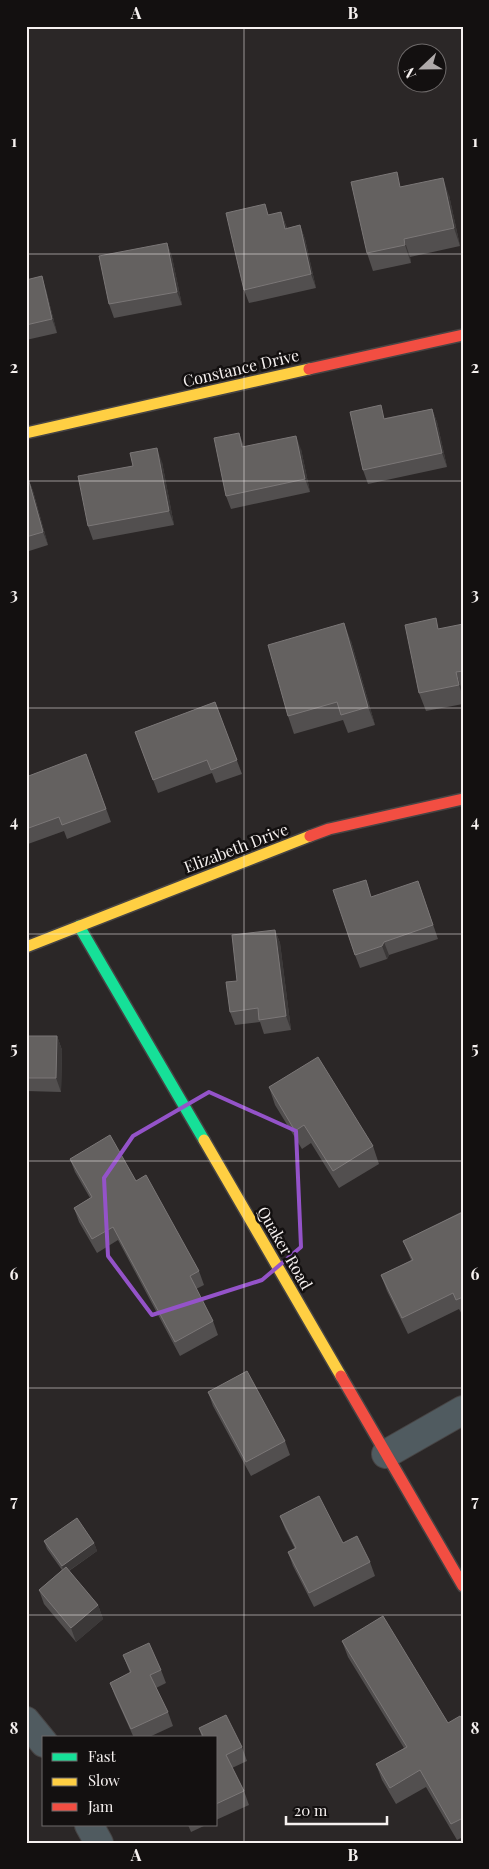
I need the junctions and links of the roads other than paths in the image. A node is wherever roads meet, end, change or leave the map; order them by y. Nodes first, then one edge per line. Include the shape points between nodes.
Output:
1 (463, 335) edge
2 (26, 432) edge
3 (463, 799) edge
4 (79, 926) junction
5 (26, 947) edge
6 (463, 1410) edge
7 (386, 1454) junction
8 (463, 1586) edge
9 (26, 1721) edge
10 (42, 1741) edge
11 (90, 1826) edge
12 (99, 1843) edge

1 - 2 street, Constance Drive
3 - 4 street, Elizabeth Drive via 329,829
4 - 5 street, Elizabeth Drive
4 - 7 street, Quaker Road
6 - 7 street
7 - 8 street, Quaker Road
9 - 10 street
11 - 12 street

